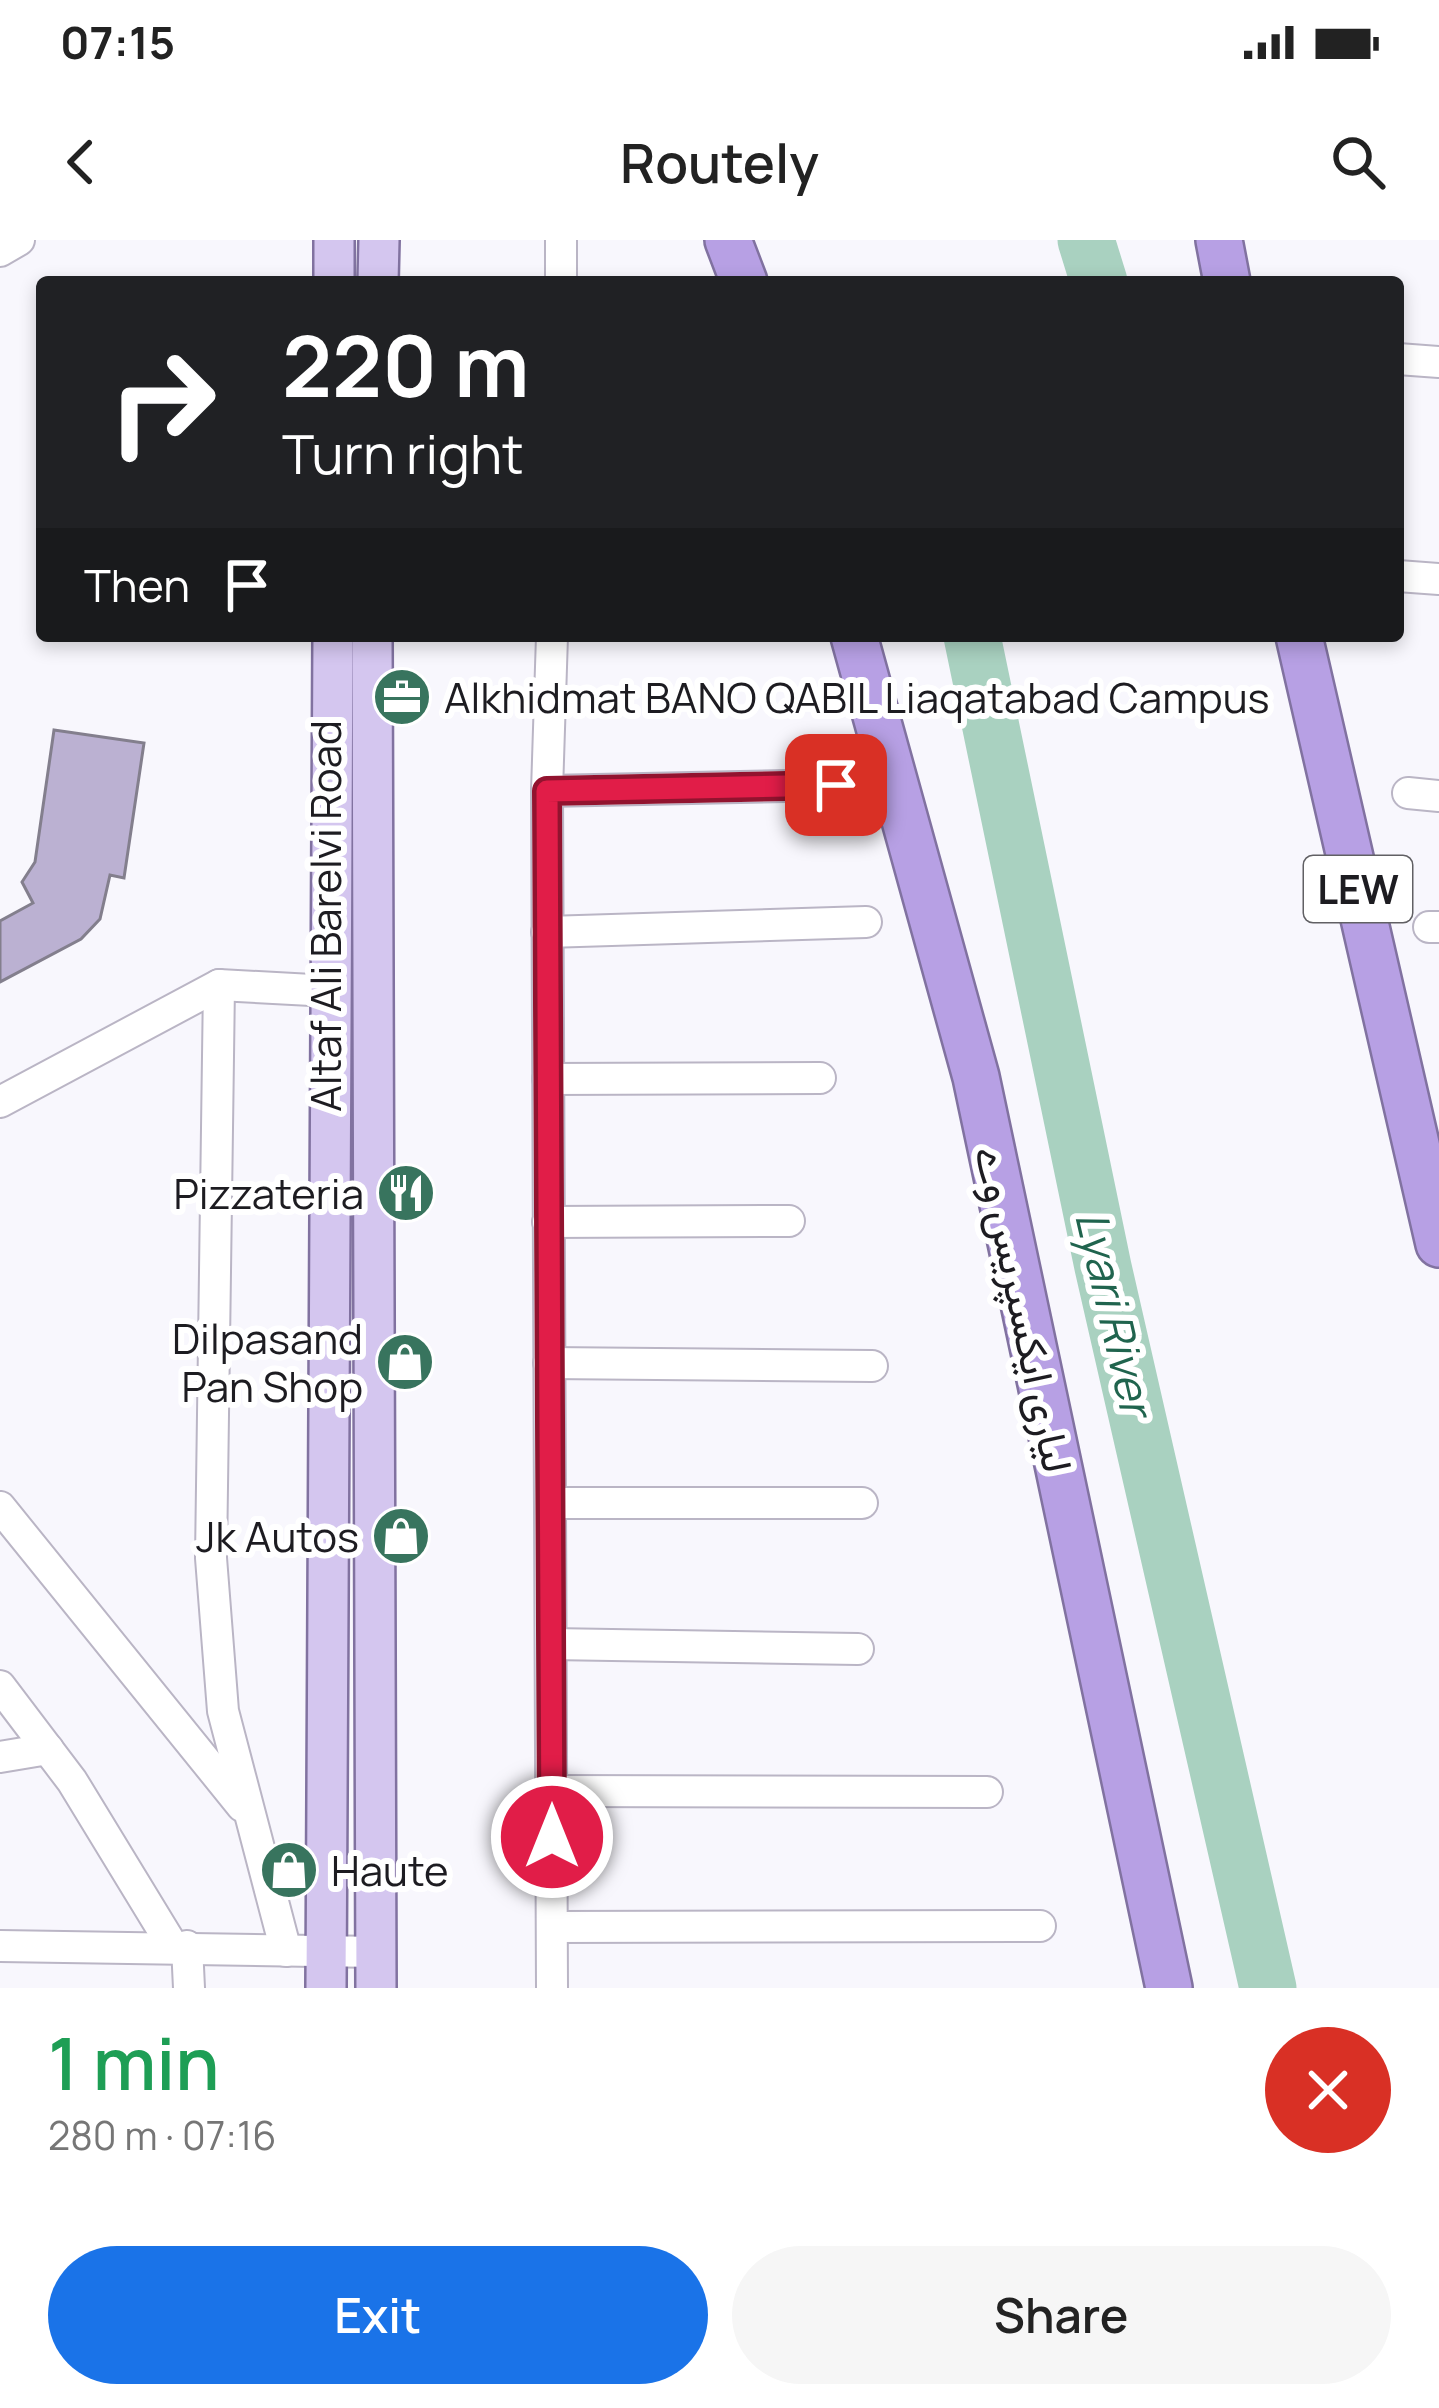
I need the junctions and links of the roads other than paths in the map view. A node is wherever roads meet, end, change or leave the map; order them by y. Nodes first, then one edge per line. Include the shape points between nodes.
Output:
1 (19, 240) edge
2 (334, 240) edge
3 (379, 240) edge
4 (561, 240) edge
5 (728, 240) edge
6 (1219, 240) edge
7 (0, 251) edge
8 (334, 276) edge
9 (378, 276) edge
10 (561, 276) edge
11 (742, 276) edge
12 (1226, 276) edge
13 (1404, 359) edge
14 (1439, 362) edge
15 (1404, 576) edge
16 (1439, 579) edge
17 (332, 642) edge
18 (372, 642) edge
19 (552, 642) edge
20 (856, 642) edge
21 (1301, 642) edge
22 (836, 785) dead end
23 (547, 791) junction
24 (866, 922) dead end
25 (547, 932) junction
26 (219, 985) junction
27 (330, 991) junction
28 (548, 1078) junction
29 (820, 1078) dead end
30 (0, 1102) edge
31 (789, 1221) dead end
32 (548, 1222) junction
33 (1439, 1244) edge
34 (549, 1363) junction
35 (872, 1366) dead end
36 (550, 1503) junction
37 (862, 1503) dead end
38 (0, 1507) edge
39 (551, 1644) junction
40 (858, 1649) dead end
41 (0, 1686) edge
42 (48, 1749) junction
43 (0, 1757) edge
44 (551, 1791) junction
45 (987, 1792) dead end
46 (250, 1815) junction
47 (1040, 1926) dead end
48 (552, 1927) junction
49 (0, 1946) edge
50 (180, 1946) junction
51 (286, 1951) junction
52 (326, 1970) edge
53 (376, 1970) edge
54 (189, 1988) edge
55 (552, 1988) edge
56 (1169, 1988) edge

1 - 7 street
2 - 8 main road
3 - 9 main road
4 - 10 street
5 - 11 highway
6 - 12 highway
13 - 14 street
15 - 16 street
17 - 27 main road, Altaf Ali Barelvi Road
18 - 53 main road, Altaf Ali Barelvi Road
19 - 23 street
20 - 56 highway, لیاری ایکسپریس وے via 976,1077
21 - 33 highway, LEW
22 - 23 street
23 - 25 street
24 - 25 street
25 - 28 street
26 - 27 street
26 - 30 street
26 - 46 street via 211,1558 223,1711
27 - 52 main road, Altaf Ali Barelvi Road
28 - 29 street
28 - 32 street
31 - 32 street
32 - 34 street
34 - 35 street
34 - 36 street
36 - 37 street
36 - 39 street
38 - 46 street
39 - 40 street
39 - 44 street
41 - 42 street
42 - 43 street
42 - 50 street
44 - 45 street
44 - 48 street
46 - 51 street
47 - 48 street
48 - 55 street
49 - 50 street
50 - 51 street
50 - 54 street
51 - 52 street
52 - 53 street

